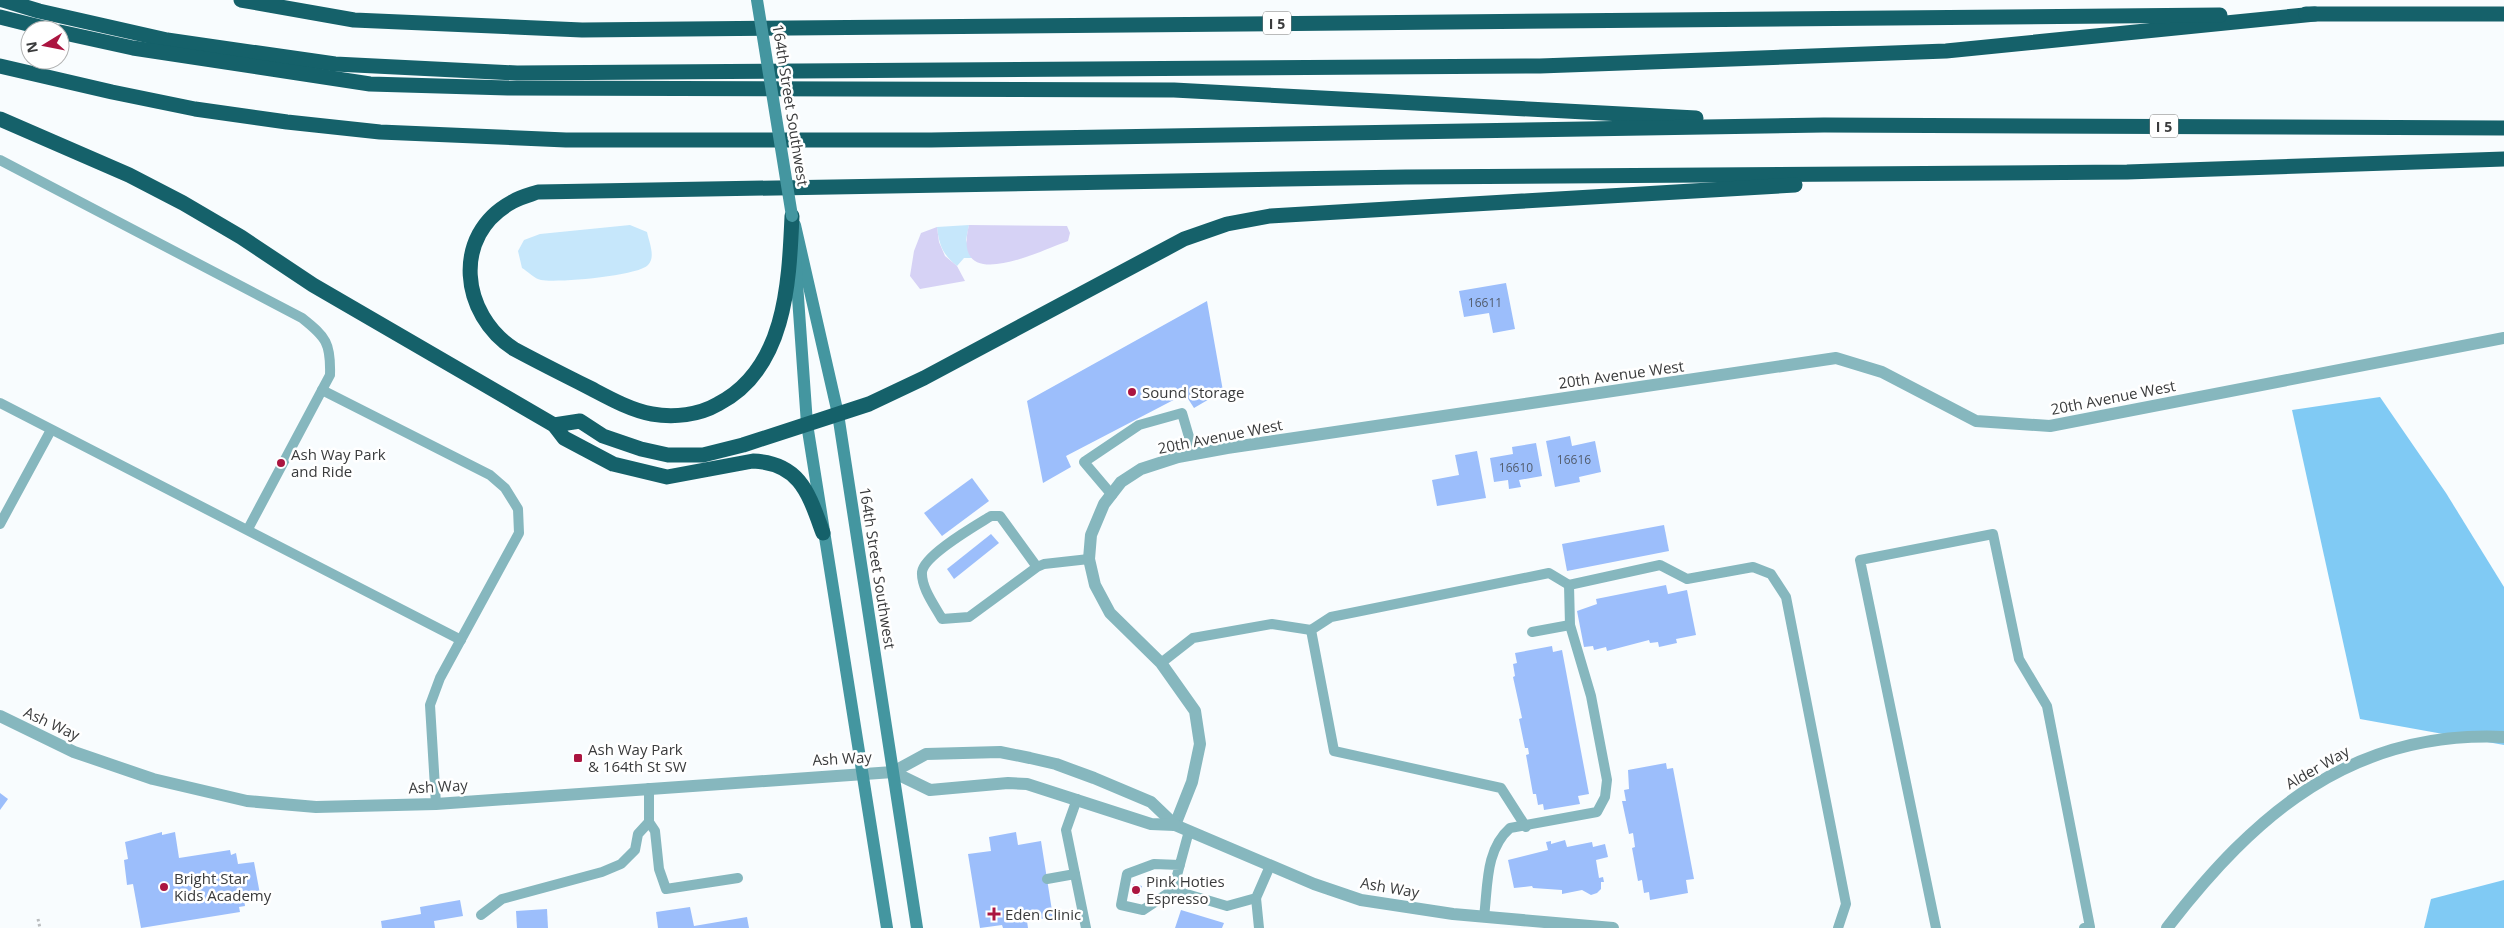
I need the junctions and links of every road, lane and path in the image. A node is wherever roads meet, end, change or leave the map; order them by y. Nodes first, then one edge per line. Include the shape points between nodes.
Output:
1 (3, 0) edge
2 (241, 0) edge
3 (757, 0) edge
4 (2315, 14) junction
5 (2504, 14) edge
6 (0, 17) edge
7 (20, 22) edge
8 (70, 34) edge
9 (0, 66) edge
10 (0, 119) edge
11 (1824, 125) junction
12 (2504, 128) edge
13 (2504, 159) edge
14 (0, 160) edge
15 (1979, 174) junction
16 (792, 216) junction
17 (2504, 338) edge
18 (322, 390) junction
19 (0, 403) edge
20 (838, 414) junction
21 (807, 424) junction
22 (554, 425) junction
23 (51, 430) junction
24 (1194, 454) junction
25 (1112, 494) junction
26 (0, 524) edge
27 (248, 529) junction
28 (823, 533) junction
29 (1089, 559) junction
30 (1037, 567) junction
31 (1569, 585) junction
32 (1570, 625) junction
33 (1311, 630) junction
34 (1532, 632) dead end
35 (461, 640) junction
36 (1161, 663) junction
37 (0, 716) edge
38 (2504, 737) edge
39 (893, 772) junction
40 (861, 774) junction
41 (649, 788) junction
42 (1077, 800) junction
43 (436, 804) junction
44 (649, 822) junction
45 (1175, 825) junction
46 (1526, 827) junction
47 (1189, 831) junction
48 (1180, 865) junction
49 (1270, 866) junction
50 (1075, 874) junction
51 (738, 878) dead end
52 (1047, 879) dead end
53 (1173, 890) junction
54 (1256, 898) junction
55 (480, 915) dead end
56 (1484, 917) junction
57 (38, 919) dead end
58 (1562, 926) edge
59 (40, 928) edge
60 (886, 928) edge
61 (917, 928) edge
62 (1086, 928) edge
63 (1259, 928) edge
64 (1613, 928) edge
65 (1838, 928) edge
66 (1936, 928) edge
67 (2089, 928) edge
68 (2168, 928) edge

1 - 4 highway via 167,40 335,64 517,73 1540,66 1946,51
2 - 4 highway, I 5 via 354,20 582,30
3 - 16 main road, 164th Street Southwest, bridge
4 - 5 highway, I 5
6 - 7 highway
8 - 11 highway via 133,48 370,84 508,88 1174,90
9 - 11 highway, I 5 via 195,109 380,132 473,138 922,140
10 - 22 highway via 129,175 183,203 313,285
11 - 12 highway, I 5
13 - 15 highway via 2137,172
14 - 18 lane via 302,318 323,334 331,357 330,375
15 - 16 highway via 1386,178 538,192 512,202 488,223 478,238 472,258 472,291 476,307 488,328 514,350 630,408 671,416 692,414 712,408 746,386 771,347 784,300
15 - 20 highway via 1312,213 1226,224 1184,239 924,378 869,404
16 - 20 main road, 164th Street Southwest
16 - 21 main road, 164th Street Southwest
17 - 24 street, 20th Avenue West via 2050,426 1976,421 1882,372 1836,358
18 - 27 lane
18 - 35 lane via 490,475 505,488 518,509 519,533
19 - 23 lane
20 - 21 highway
20 - 39 main road, 164th Street Southwest
21 - 22 highway via 703,455 668,455 641,449 603,436 580,421
21 - 28 main road, 164th Street Southwest
22 - 28 highway via 564,438 613,464 667,477 754,461 784,468 796,476 809,493
23 - 26 lane
23 - 27 lane
24 - 25 street, 20th Avenue West via 1141,469 1120,482
24 - 25 lane via 1182,413 1139,425 1084,462
25 - 29 street, 20th Avenue West via 1091,534
27 - 35 lane
28 - 40 main road, 164th Street Southwest
29 - 30 lane
29 - 36 street, 20th Avenue West via 1095,585 1110,612
30 - 30 lane via 969,617 942,619 927,593 922,573 927,560 991,516 1000,516
31 - 32 lane
31 - 33 lane via 1549,573 1331,617
31 - 65 lane via 1660,565 1687,579 1753,567 1771,574 1786,598 1846,904
32 - 34 lane
32 - 46 lane via 1590,696 1607,780 1605,797 1597,812
33 - 36 lane via 1272,624 1192,638
33 - 46 lane via 1334,751 1502,788
35 - 43 lane via 440,678 430,705
36 - 45 street, 20th Avenue West via 1194,711 1200,744 1192,782
37 - 43 street, Ash Way via 74,752 153,779 247,801 316,807
38 - 68 street, Alder Way via 2441,740 2404,747 2367,758 2306,789 2249,835 2198,888
39 - 40 street, Ash Way
39 - 42 street, Ash Way via 930,790 1028,784
39 - 45 street, Ash Way via 926,754 1000,752 1056,764 1094,778 1151,802
39 - 61 main road, 164th Street Southwest
40 - 41 street, Ash Way
40 - 60 main road, 164th Street Southwest
41 - 43 street, Ash Way
41 - 44 lane
42 - 45 street, Ash Way via 1151,824
42 - 50 lane via 1066,830
44 - 51 lane via 655,832 666,889
44 - 55 lane via 638,834 635,850 621,864 502,899
45 - 47 street, Ash Way
46 - 56 lane via 1510,828 1500,837 1491,853
47 - 48 lane
47 - 49 street, Ash Way
48 - 53 lane
48 - 53 lane via 1154,864 1127,874 1121,905 1143,910
49 - 54 lane
49 - 56 street, Ash Way via 1361,900
50 - 52 lane
50 - 62 lane
53 - 54 lane via 1227,906
54 - 63 lane
56 - 58 street, Ash Way
57 - 59 path
58 - 64 street, Ash Way
66 - 67 lane via 1860,560 1993,534 2019,659 2047,706

